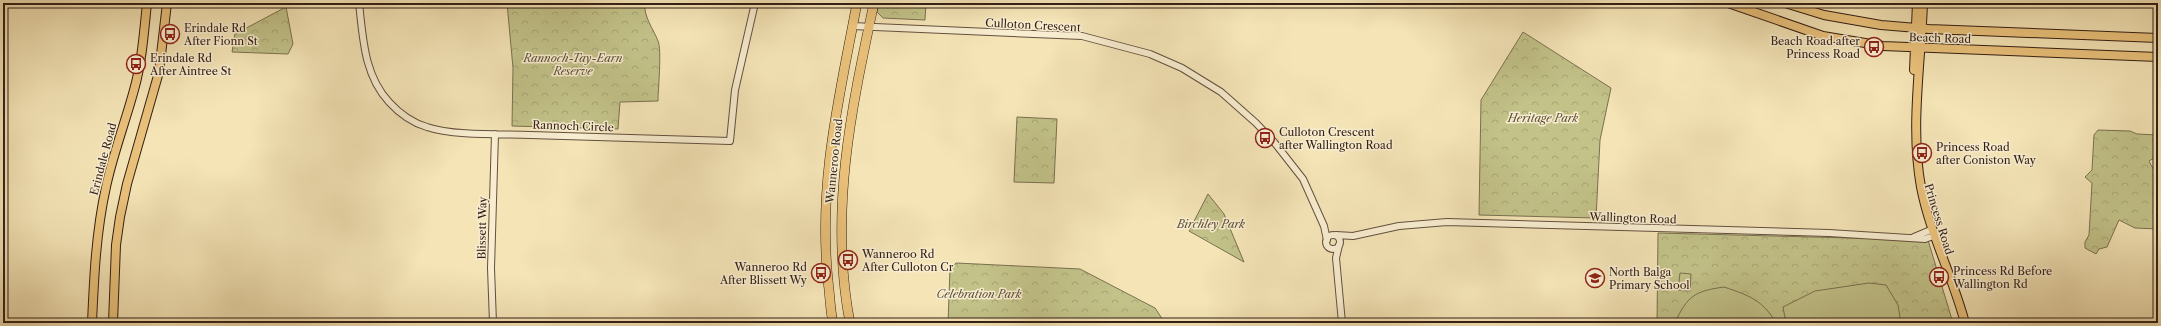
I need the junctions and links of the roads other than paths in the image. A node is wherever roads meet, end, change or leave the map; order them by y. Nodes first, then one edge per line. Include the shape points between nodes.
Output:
1 (147, 3) edge
2 (167, 3) edge
3 (359, 3) edge
4 (755, 3) edge
5 (857, 3) edge
6 (874, 3) edge
7 (1728, 3) edge
8 (1786, 3) edge
9 (1916, 3) edge
10 (1923, 3) edge
11 (852, 26) junction
12 (869, 28) junction
13 (1919, 28) junction
14 (2158, 38) edge
15 (1918, 48) junction
16 (2158, 58) edge
17 (495, 134) junction
18 (1324, 226) junction
19 (1932, 233) junction
20 (1334, 235) junction
21 (1354, 236) junction
22 (1327, 240) junction
23 (1340, 244) junction
24 (1331, 248) junction
25 (1336, 258) junction
26 (92, 323) edge
27 (113, 323) edge
28 (493, 323) edge
29 (833, 323) edge
30 (850, 323) edge
31 (1342, 323) edge
32 (1959, 323) edge
33 (1965, 323) edge

1 - 26 main road, Erindale Road via 142,50 134,89 109,173 100,216
2 - 27 main road via 159,72 120,217 116,245
3 - 17 street, Rannoch Circle via 371,73 390,103 409,119 426,127
4 - 17 street, Rannoch Circle via 735,90 730,141
5 - 11 highway, Wanneroo Road
6 - 12 highway, Wanneroo Road
7 - 15 main road, Beach Road via 1823,36 1883,46
8 - 13 main road, Beach Road via 1831,17
9 - 13 main road
10 - 13 main road
11 - 12 street, Culloton Crescent
11 - 29 highway, Wanneroo Road via 832,128 826,182 825,236
12 - 18 street, Culloton Crescent via 1082,36 1150,54 1182,68 1221,92 1256,122 1303,179
12 - 30 highway, Wanneroo Road via 848,131 843,173 842,254
13 - 14 main road, Beach Road
13 - 15 main road, Princess Road
15 - 16 main road, Beach Road
15 - 19 main road, Princess Road via 1912,154 1916,189
17 - 28 street, Blissett Way via 491,268
18 - 20 street, Culloton Crescent
18 - 22 street, Culloton Crescent
19 - 21 street, Wallington Road via 1925,239 1447,222 1398,226
19 - 32 main road, Princess Road
19 - 33 main road, Princess Road via 1959,300
20 - 21 street, Wallington Road
20 - 22 street
20 - 23 street, Culloton Crescent via 1340,238
21 - 23 street, Wallington Road
22 - 24 street, Culloton Crescent
23 - 24 street
23 - 25 street, Culloton Crescent
24 - 25 street, Culloton Crescent
25 - 31 street, Culloton Crescent

